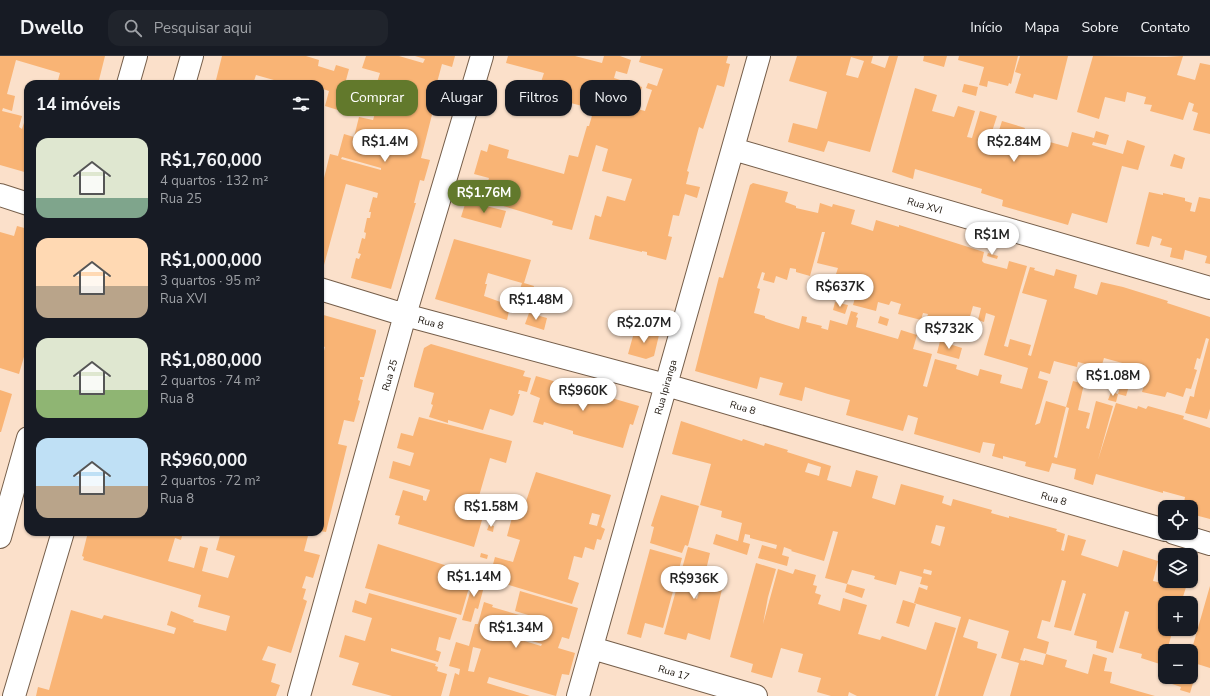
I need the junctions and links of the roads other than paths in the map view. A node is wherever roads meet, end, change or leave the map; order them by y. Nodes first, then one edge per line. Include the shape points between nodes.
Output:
1 (136, 56) edge
2 (192, 56) edge
3 (482, 56) edge
4 (759, 56) edge
5 (129, 80) edge
6 (185, 80) edge
7 (733, 149) junction
8 (0, 195) edge
9 (24, 203) edge
10 (1210, 288) edge
11 (324, 290) edge
12 (405, 315) junction
13 (666, 385) junction
14 (24, 452) edge
15 (1158, 528) edge
16 (62, 536) edge
17 (0, 537) edge
18 (1197, 540) edge
19 (1210, 544) edge
20 (592, 648) junction
21 (14, 696) edge
22 (299, 696) edge
23 (578, 696) edge
24 (756, 696) edge

1 - 5 street
2 - 6 street
3 - 12 street, Rua 25
4 - 7 street, Rua Ipiranga
7 - 10 street, Rua XVI
7 - 13 street, Rua Ipiranga
8 - 9 street
11 - 12 street, Rua 8
12 - 13 street, Rua 8
12 - 22 street, Rua 25
13 - 15 street, Rua 8
13 - 20 street, Rua Ipiranga
14 - 17 street
16 - 21 street
18 - 19 street
20 - 23 street, Rua Ipiranga
20 - 24 street, Rua 17

